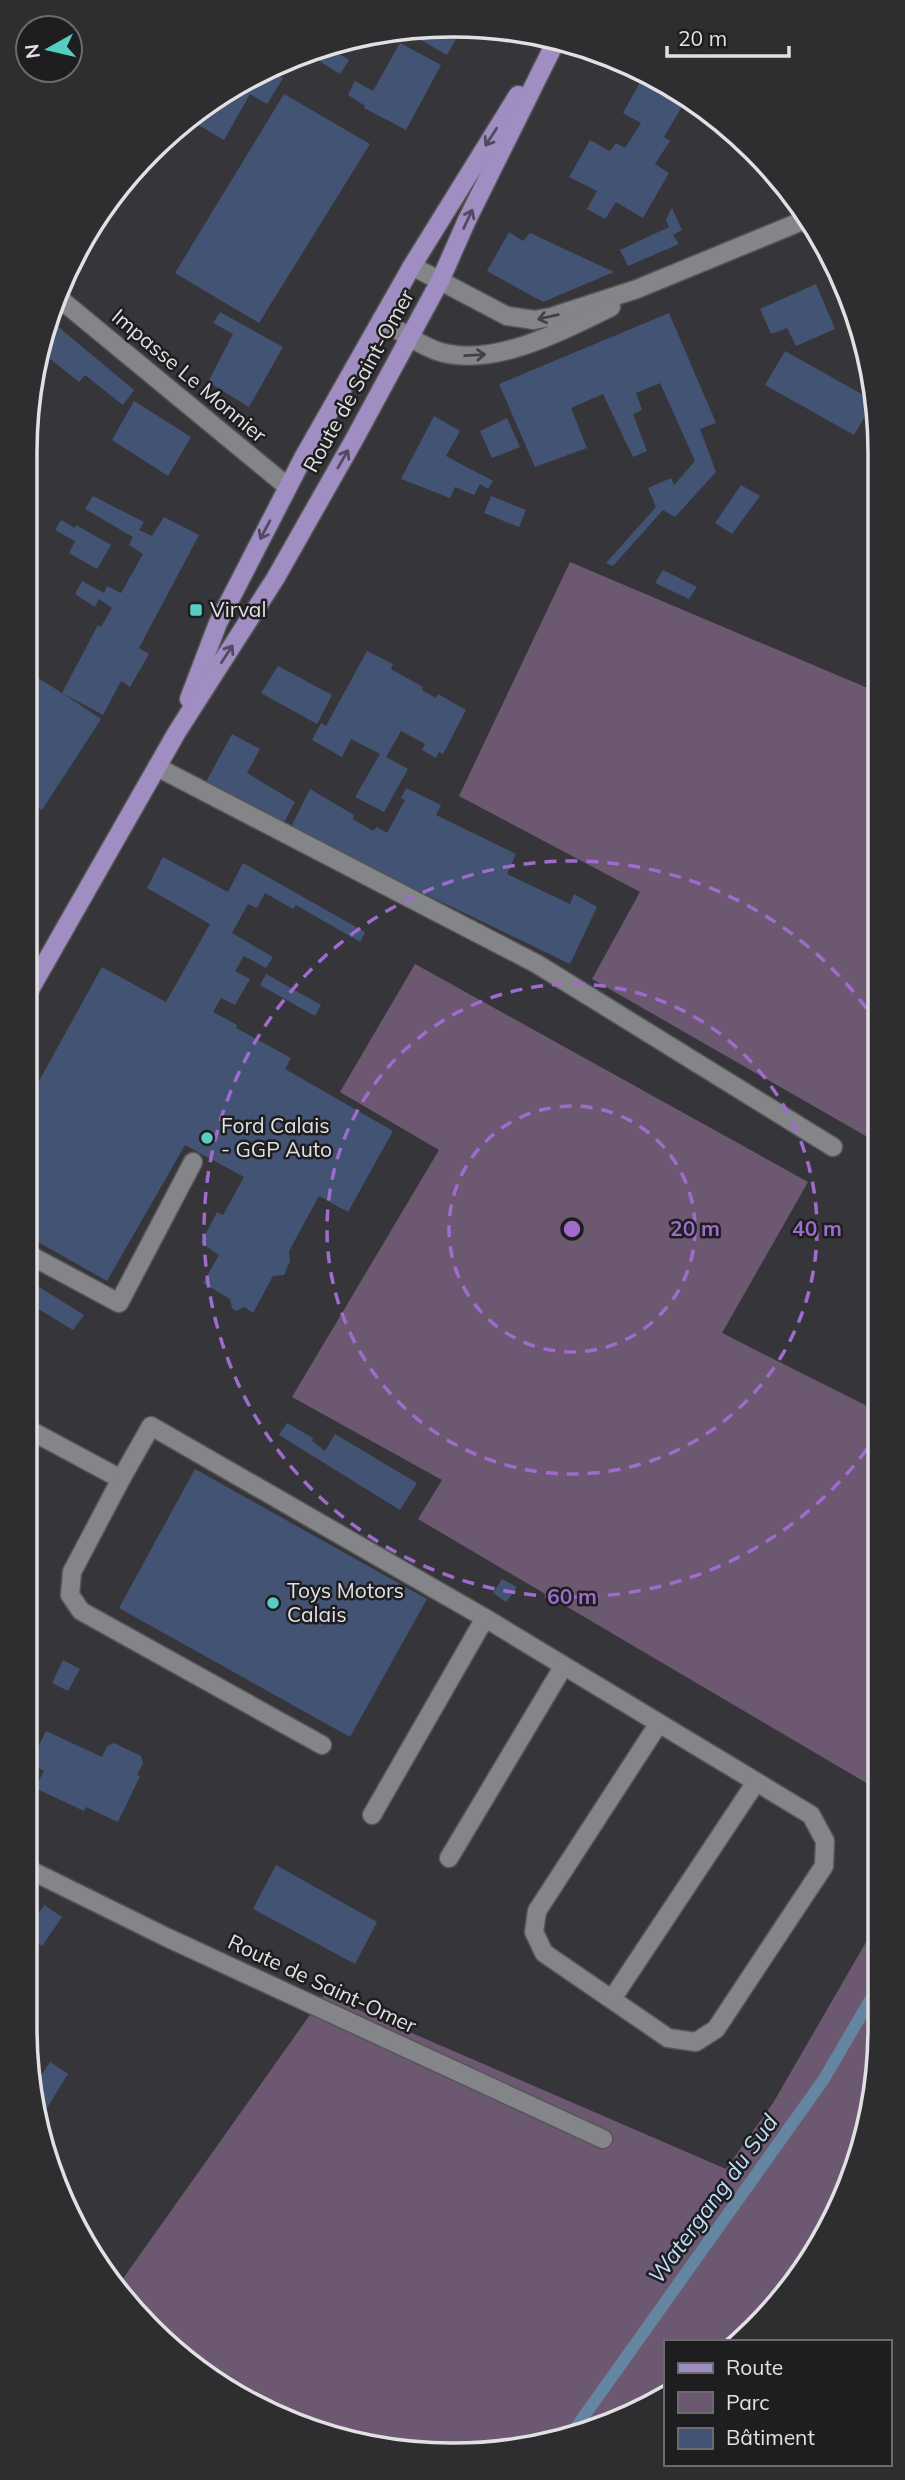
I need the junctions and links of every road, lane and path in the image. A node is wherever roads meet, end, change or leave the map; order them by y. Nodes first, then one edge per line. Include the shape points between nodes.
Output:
1 (549, 48) edge
2 (550, 49) edge
3 (798, 223) edge
4 (412, 266) junction
5 (440, 281) junction
6 (637, 289) junction
7 (65, 303) edge
8 (381, 320) junction
9 (411, 337) junction
10 (288, 487) junction
11 (177, 732) junction
12 (157, 766) junction
13 (37, 977) edge
14 (833, 1147) dead end
15 (193, 1162) dead end
16 (37, 1259) edge
17 (37, 1434) edge
18 (121, 1479) junction
19 (485, 1618) junction
20 (563, 1667) junction
21 (659, 1723) junction
22 (322, 1745) dead end
23 (755, 1782) junction
24 (372, 1815) dead end
25 (449, 1858) dead end
26 (37, 1873) edge
27 (612, 1999) junction
28 (603, 2139) dead end

1 -> 4 main road, Route de Saint-Omer
5 -> 2 main road, Route de Saint-Omer
3 - 6 street
4 - 5 street
4 - 8 main road, Route de Saint-Omer
6 -> 5 street via 551,317 520,320
5 - 9 main road, Route de Saint-Omer
9 -> 6 street via 449,354 494,354 588,318
7 - 10 street, Impasse Le Monnier
8 - 9 street
8 - 10 main road, Route de Saint-Omer
11 -> 9 main road, Route de Saint-Omer via 275,579
10 -> 11 main road, Route de Saint-Omer via 218,623
11 - 12 main road, Route de Saint-Omer
12 - 13 main road, Route de Saint-Omer
12 - 14 street via 537,964
15 - 16 street via 119,1303
17 - 18 street
18 - 19 street via 151,1426
18 - 22 street via 72,1573 70,1595 81,1611
19 - 20 street
19 - 24 street
20 - 21 street
20 - 25 street
21 - 23 street
21 - 27 street via 537,1911 534,1932 544,1953
23 - 27 street
23 - 27 street via 811,1815 825,1841 824,1866 716,2029 696,2042 668,2038
26 - 28 street, Route de Saint-Omer

